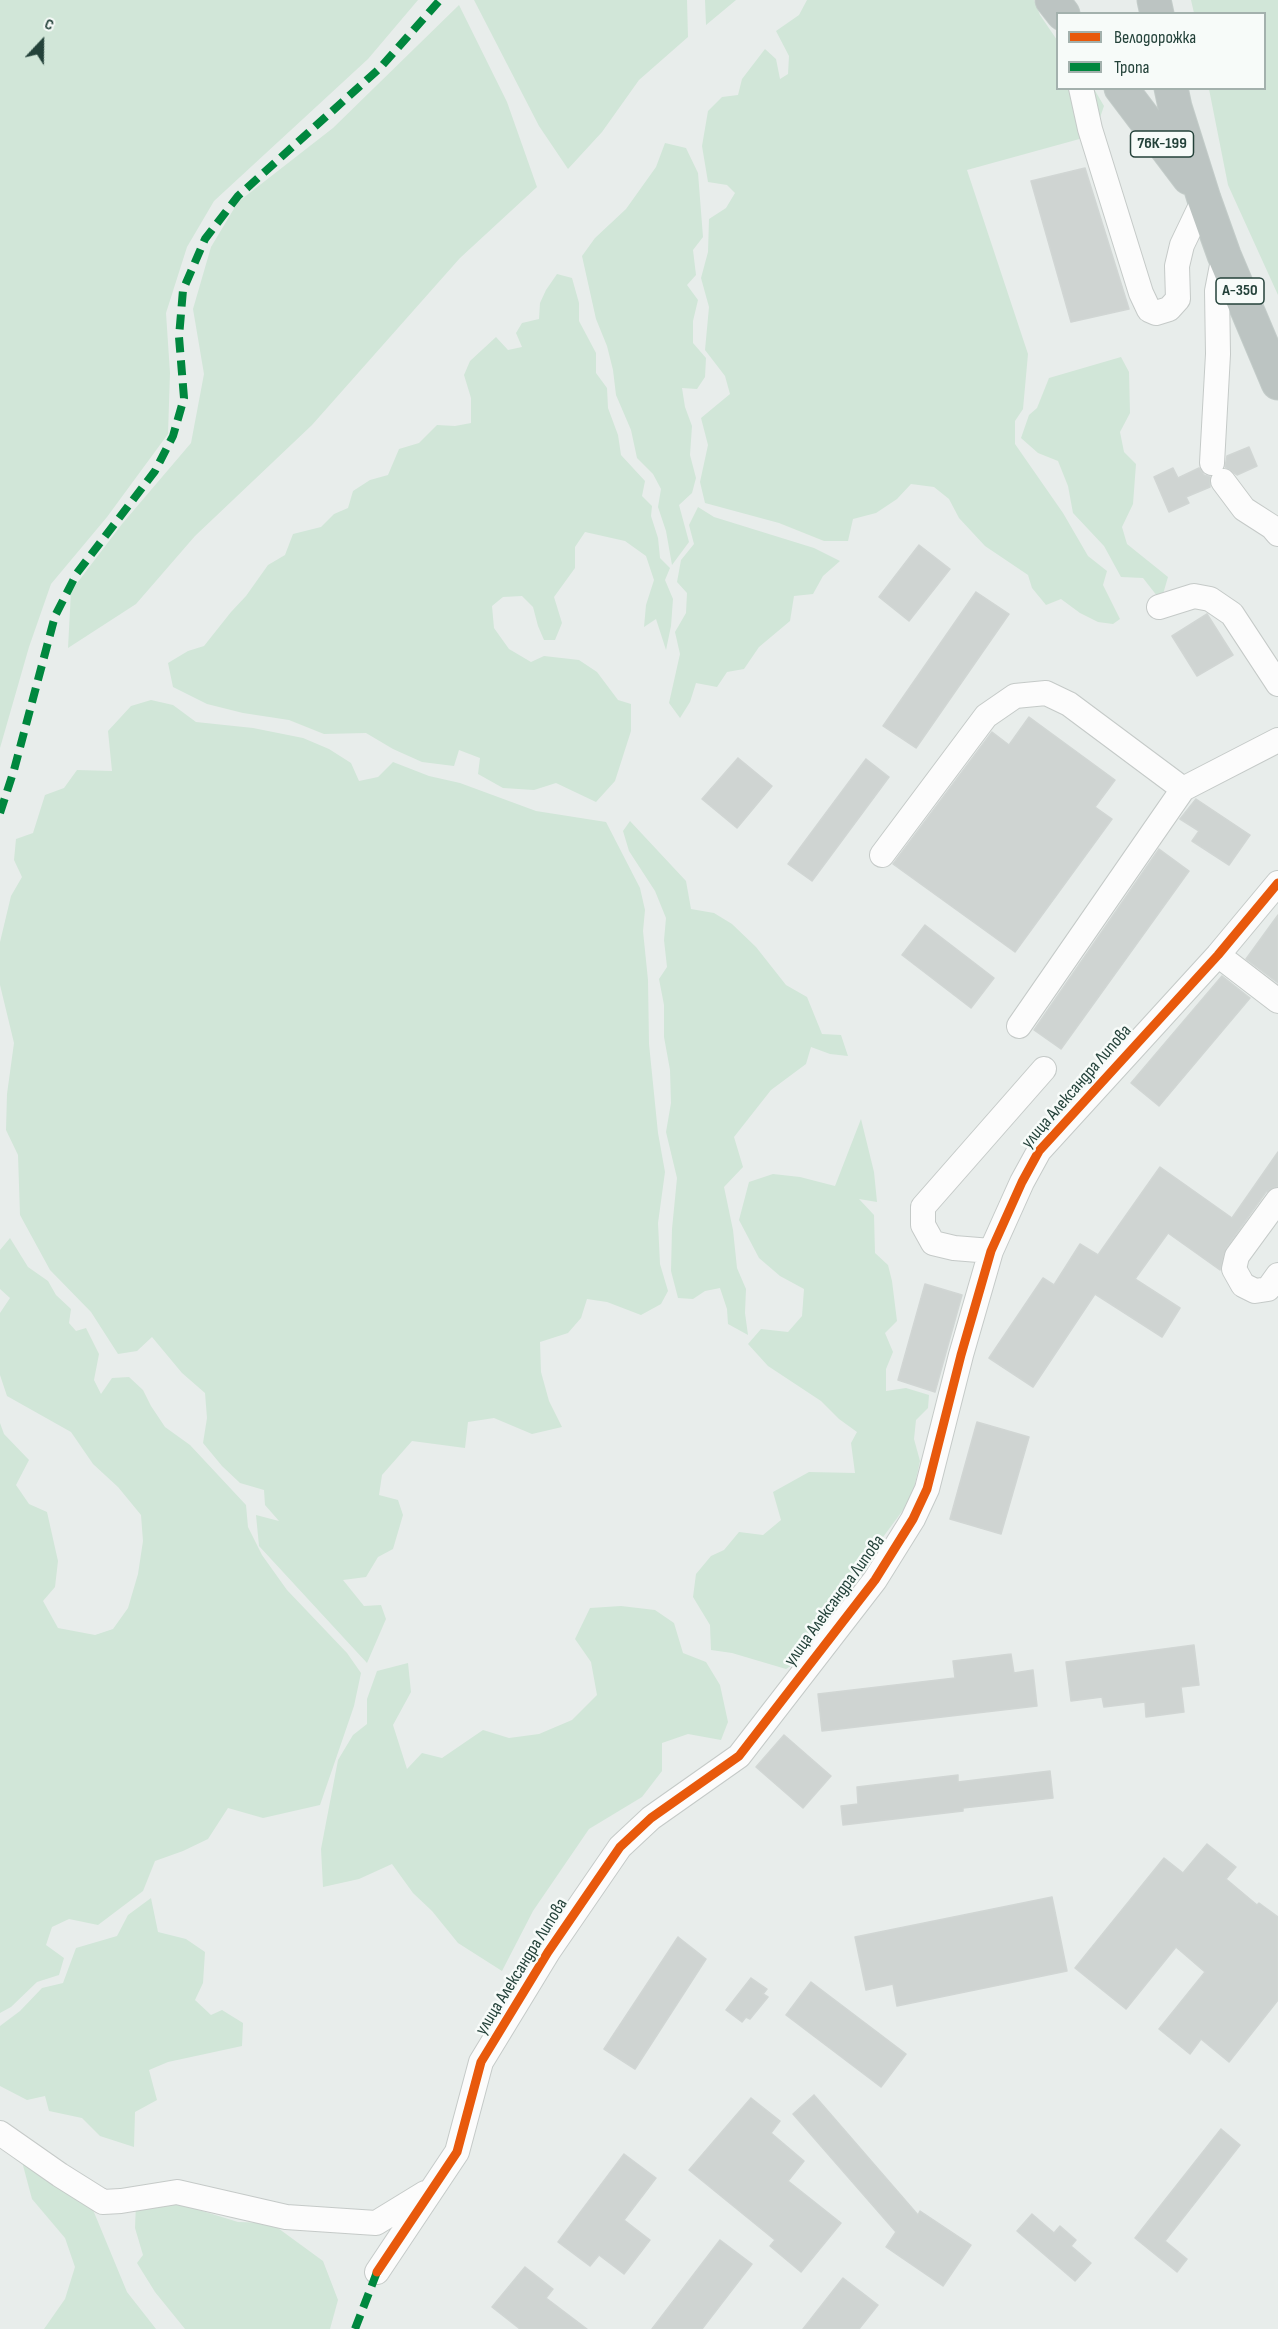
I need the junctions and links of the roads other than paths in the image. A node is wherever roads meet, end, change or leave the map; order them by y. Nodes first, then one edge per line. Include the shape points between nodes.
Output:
1 (1081, 90) edge
2 (1122, 90) edge
3 (1171, 90) edge
4 (1204, 199) junction
5 (1224, 255) junction
6 (1278, 383) edge
7 (1278, 534) edge
8 (1159, 607) dead end
9 (1278, 684) edge
10 (1278, 740) edge
11 (1183, 789) junction
12 (882, 855) dead end
13 (1278, 883) edge
14 (1218, 955) junction
15 (1278, 1001) edge
16 (1019, 1026) dead end
17 (1044, 1068) dead end
18 (1278, 1200) edge
19 (991, 1251) junction
20 (1278, 1275) edge
21 (0, 2133) edge
22 (432, 2189) junction
23 (377, 2272) dead end

1 - 4 street via 1090,129 1149,310 1156,313 1169,309 1178,299 1177,266 1182,245
2 - 4 highway, 76К-199
3 - 4 highway, А-350
4 - 5 highway, А-350
5 - 6 highway, А-350
5 - 7 street via 1217,291 1217,472 1244,509
8 - 9 street via 1194,596 1210,599 1232,615
10 - 11 street
11 - 12 street via 1069,704 1046,693 1015,696 986,716
11 - 16 street
13 - 14 street, улица Александра Липова
14 - 15 street
14 - 19 street, улица Александра Липова via 1039,1151
17 - 19 street via 923,1208 923,1225 933,1243
18 - 20 street via 1237,1257 1234,1269 1243,1285 1255,1291 1268,1289
19 - 22 street, улица Александра Липова via 927,1489 914,1519 875,1581 739,1756 651,1818 620,1847 548,1952 481,2062 457,2152
21 - 22 street via 103,2202 177,2192 286,2217 376,2223
22 - 23 street, улица Александра Липова

